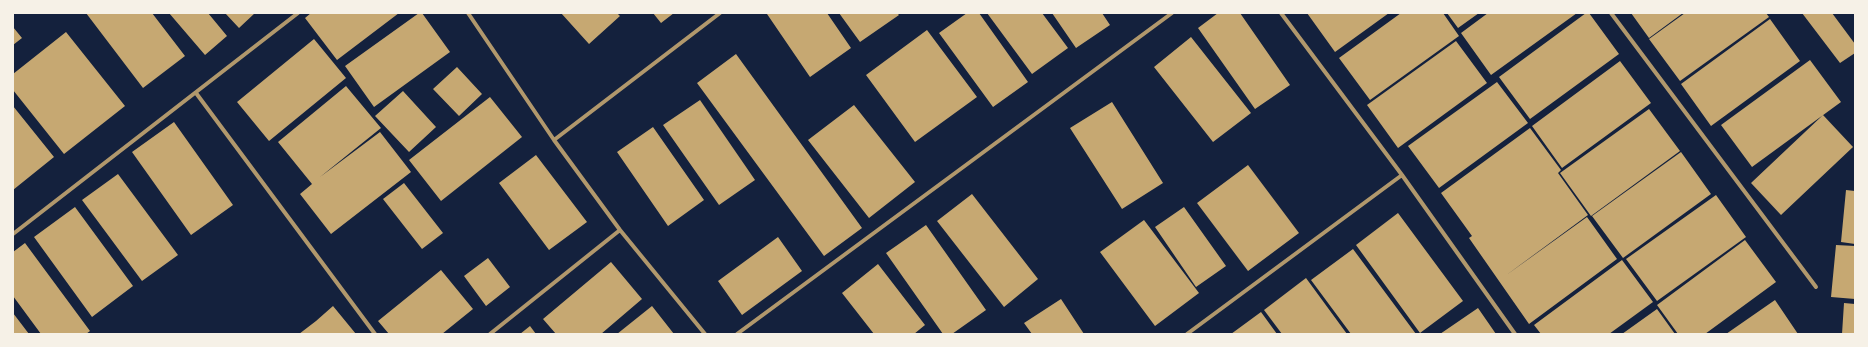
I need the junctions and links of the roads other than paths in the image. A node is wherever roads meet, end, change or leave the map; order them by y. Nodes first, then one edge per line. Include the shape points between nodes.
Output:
1 (298, 13) edge
2 (468, 13) edge
3 (720, 13) edge
4 (1172, 13) edge
5 (1281, 13) edge
6 (1611, 13) edge
7 (196, 93) junction
8 (554, 140) junction
9 (1402, 175) junction
10 (620, 230) junction
11 (13, 234) edge
12 (1816, 287) dead end
13 (375, 334) edge
14 (490, 334) edge
15 (705, 334) edge
16 (737, 334) edge
17 (1186, 334) edge
18 (1515, 334) edge

1 - 7 street
2 - 8 street
3 - 8 street
4 - 16 street
5 - 9 street
6 - 12 street
7 - 11 street
7 - 13 street
8 - 10 street
9 - 17 street
9 - 18 street
10 - 14 street
10 - 15 street

